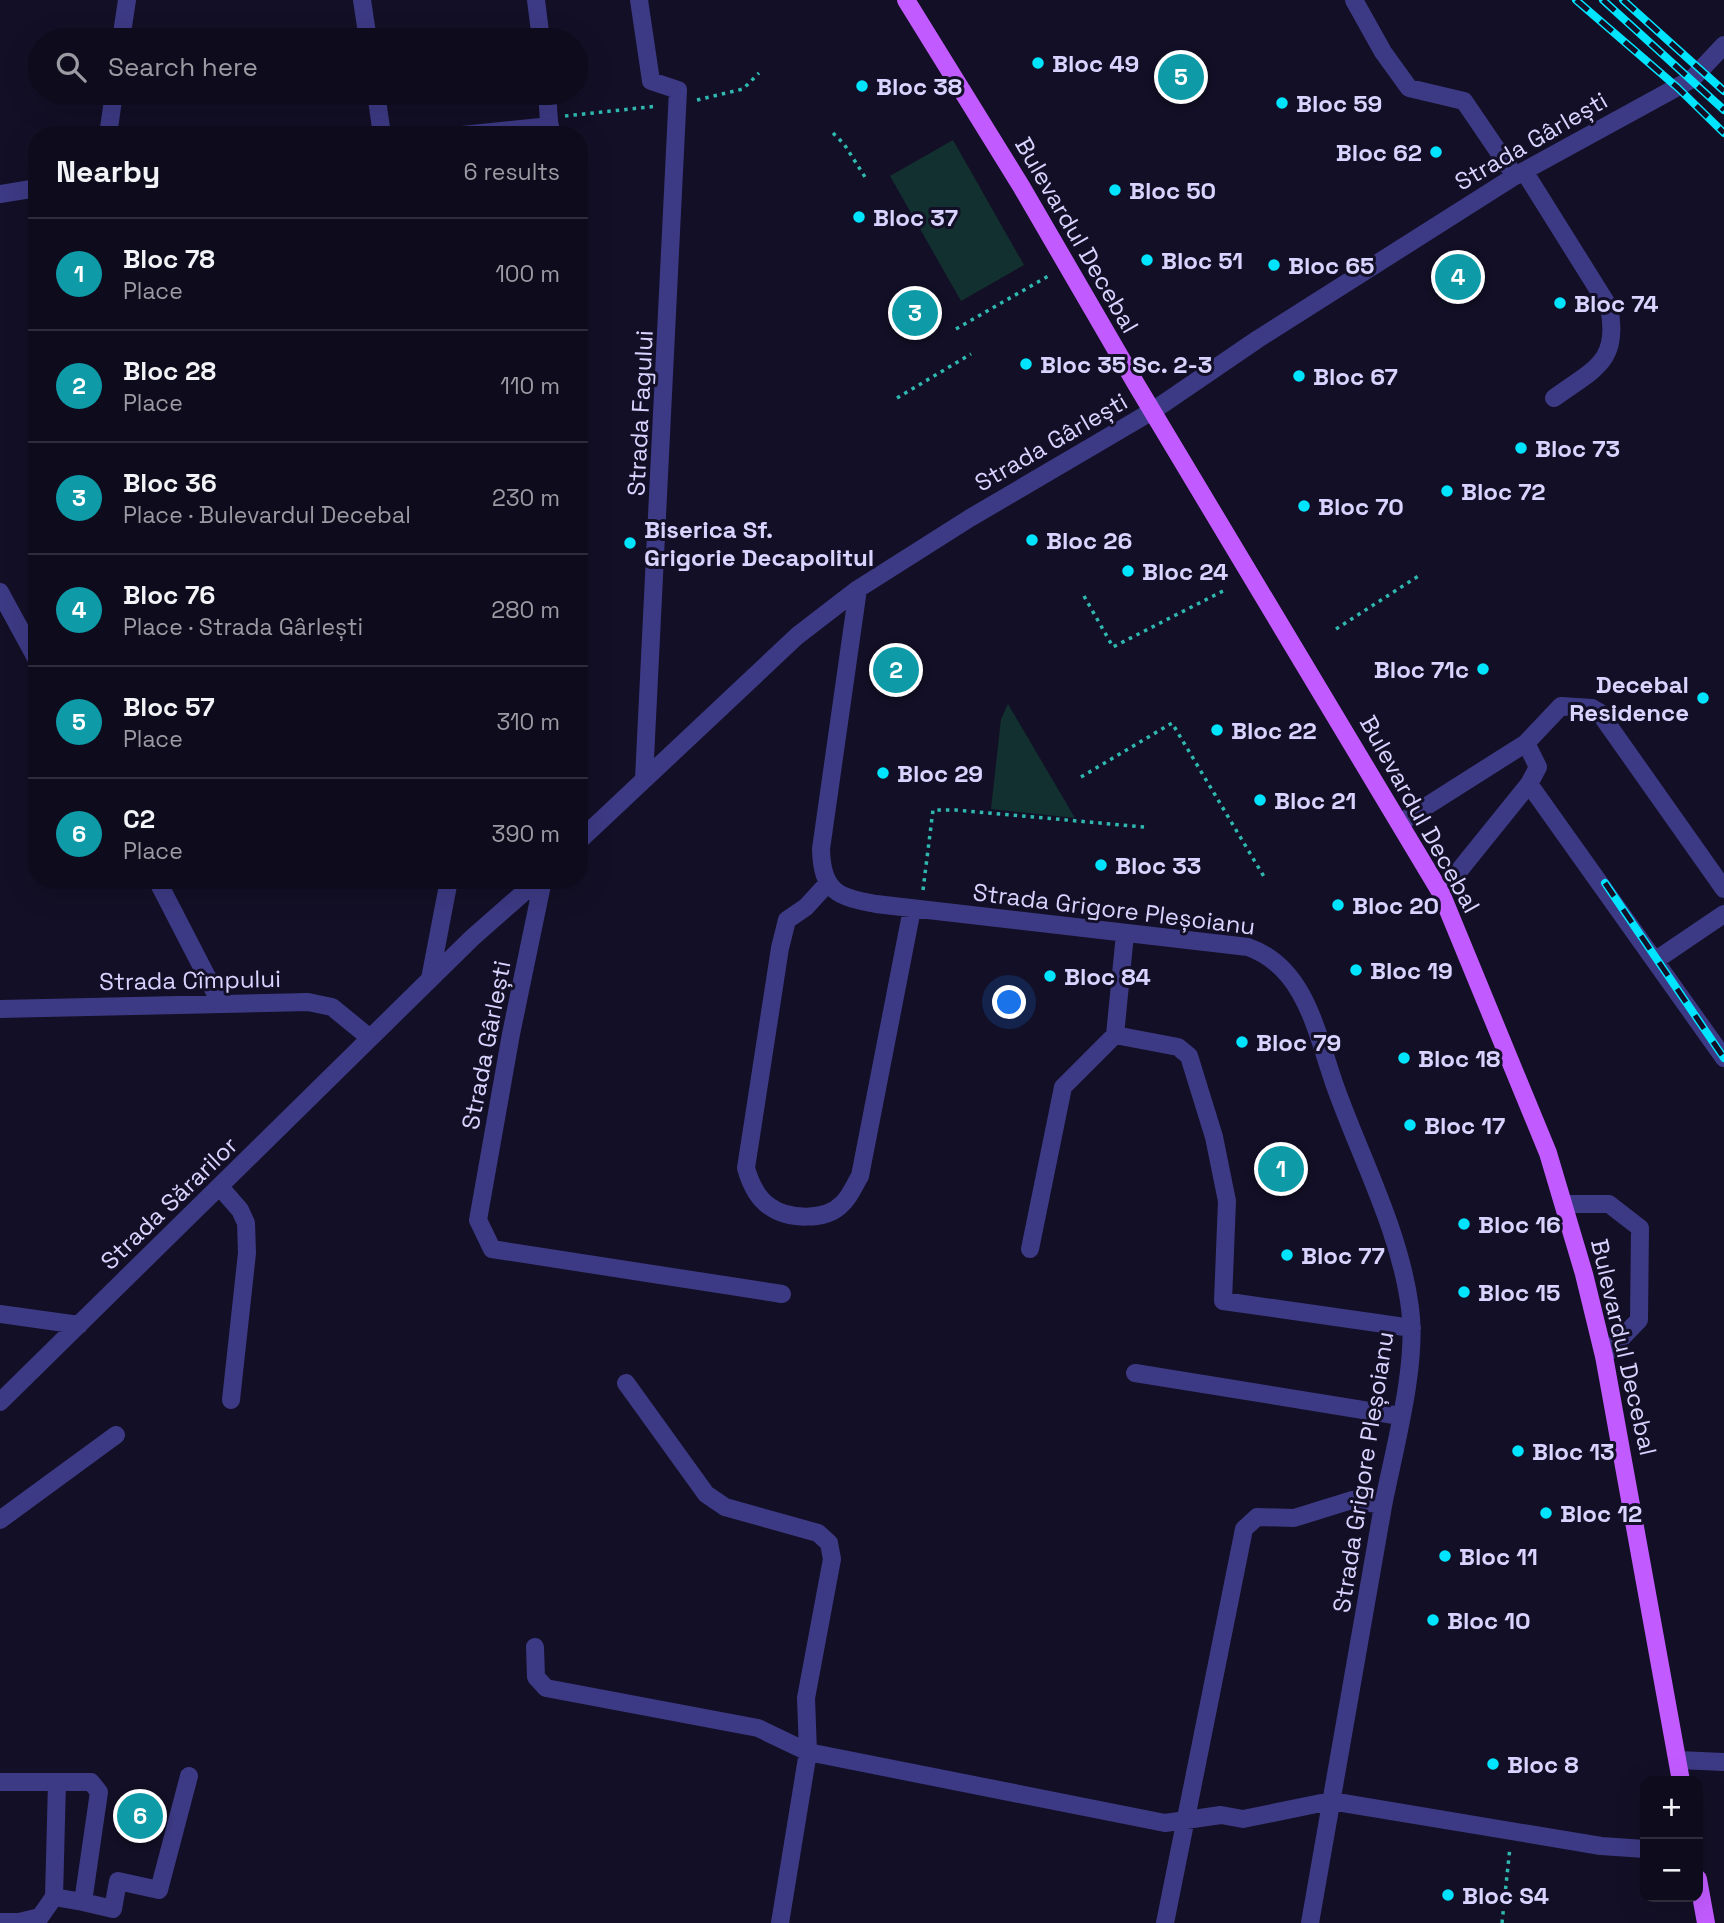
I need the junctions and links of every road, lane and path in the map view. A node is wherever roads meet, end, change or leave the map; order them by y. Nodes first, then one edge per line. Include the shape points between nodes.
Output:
1 (127, 0) edge
2 (362, 0) edge
3 (536, 0) edge
4 (639, 0) edge
5 (906, 0) edge
6 (1354, 0) edge
7 (123, 28) edge
8 (366, 28) edge
9 (540, 28) edge
10 (1724, 45) edge
11 (112, 105) edge
12 (378, 105) edge
13 (548, 105) edge
14 (109, 126) edge
15 (381, 126) edge
16 (550, 126) edge
17 (833, 132) dead end
18 (1520, 173) junction
19 (865, 177) dead end
20 (28, 189) edge
21 (0, 194) edge
22 (1067, 265) junction
23 (956, 329) dead end
24 (971, 354) dead end
25 (897, 398) dead end
26 (1554, 398) dead end
27 (1154, 410) junction
28 (1420, 575) dead end
29 (858, 589) junction
30 (1223, 591) dead end
31 (0, 592) edge
32 (1084, 596) dead end
33 (1336, 629) dead end
34 (28, 643) edge
35 (1526, 743) junction
36 (1082, 776) dead end
37 (644, 779) junction
38 (1529, 784) junction
39 (1400, 823) junction
40 (1144, 827) dead end
41 (588, 832) edge
42 (1266, 880) dead end
43 (827, 884) junction
44 (163, 889) edge
45 (447, 889) edge
46 (528, 889) edge
47 (542, 889) edge
48 (1724, 889) edge
49 (1441, 893) junction
50 (916, 909) junction
51 (1724, 914) edge
52 (1125, 934) junction
53 (1656, 960) junction
54 (430, 979) junction
55 (221, 1004) junction
56 (0, 1009) edge
57 (1115, 1035) junction
58 (370, 1038) junction
59 (1724, 1058) edge
60 (220, 1187) junction
61 (1565, 1203) junction
62 (1030, 1249) dead end
63 (782, 1294) dead end
64 (0, 1314) edge
65 (79, 1325) junction
66 (1412, 1328) junction
67 (1604, 1356) junction
68 (1135, 1373) dead end
69 (626, 1383) dead end
70 (231, 1400) dead end
71 (0, 1402) edge
72 (1400, 1416) junction
73 (116, 1435) dead end
74 (1383, 1505) junction
75 (0, 1520) edge
76 (534, 1647) dead end
77 (808, 1752) junction
78 (1678, 1760) junction
79 (1724, 1762) edge
80 (189, 1776) dead end
81 (1680, 1776) edge
82 (0, 1782) edge
83 (57, 1782) junction
84 (1331, 1801) junction
85 (1187, 1820) junction
86 (1512, 1832) junction
87 (1640, 1849) edge
88 (54, 1897) junction
89 (83, 1902) junction
90 (1702, 1902) edge
91 (111, 1916) edge
92 (0, 1922) edge
93 (780, 1923) edge
94 (1165, 1923) edge
95 (1310, 1923) edge
96 (1502, 1923) edge
97 (1706, 1923) edge

1 - 7 street
2 - 8 street
3 - 9 street
4 - 37 street, Strada Fagului via 650,81 678,90
5 - 22 main road, Bulevardul Decebal
6 - 18 street via 1409,88 1464,101
10 - 18 street, Strada Gârlești via 1692,79
11 - 14 street
12 - 15 street
13 - 16 street
17 - 19 path
18 - 26 street via 1609,307 1614,332 1604,362
18 - 27 street, Strada Gârlești via 1258,338
20 - 21 street
22 - 23 path
22 - 27 main road, Bulevardul Decebal
24 - 25 path
27 - 29 street, Strada Gârlești
27 - 39 main road, Bulevardul Decebal
28 - 33 path
29 - 37 street, Strada Gârlești via 797,636
29 - 43 street via 821,849
30 - 32 path via 1113,647
31 - 34 street
35 - 38 street via 1538,767
35 - 39 street
35 - 48 street via 1560,706 1599,712
36 - 42 path via 1172,723
37 - 41 street, Strada Gârlești
38 - 49 street
38 - 53 street
39 - 49 main road, Bulevardul Decebal
40 - 50 path via 933,810
43 - 50 street, Strada Grigore Pleșoianu via 846,898
43 - 50 street via 788,920 780,948 746,1168 751,1185 769,1206 793,1216 825,1216 843,1204 860,1175
44 - 55 street
45 - 54 street
46 - 54 street, Strada Gârlești
47 - 63 street, Strada Gârlești via 478,1220 492,1249
49 - 61 main road, Bulevardul Decebal via 1503,1038
50 - 52 street, Strada Grigore Pleșoianu
51 - 53 street
52 - 57 street
52 - 66 street, Strada Grigore Pleșoianu via 1248,947 1267,954 1291,975 1308,1007 1381,1204 1400,1262
53 - 59 street
54 - 58 street, Strada Gârlești
55 - 56 street, Strada Cîmpului
55 - 58 street, Strada Cîmpului via 308,1002 332,1007
57 - 62 street via 1063,1087
57 - 66 street via 1178,1047 1189,1056 1214,1137 1227,1201 1223,1301
58 - 60 street, Strada Sărarilor
60 - 65 street, Strada Sărarilor
60 - 70 street via 246,1223 247,1253
61 - 67 main road, Bulevardul Decebal
61 - 67 street via 1609,1204 1640,1228 1639,1320
64 - 65 street
65 - 71 street, Strada Sărarilor
66 - 72 street, Strada Grigore Pleșoianu
67 - 78 main road, Bulevardul Decebal
68 - 72 street
69 - 77 street via 706,1494 725,1507 818,1532 829,1544 832,1559 806,1698
72 - 74 street, Strada Grigore Pleșoianu
73 - 75 street
74 - 84 street, Strada Grigore Pleșoianu
74 - 85 street via 1352,1500 1294,1518 1257,1517 1244,1530
76 - 77 street via 537,1677 546,1688 758,1728
77 - 85 street via 1165,1823
77 - 93 street
78 - 79 street
78 - 81 main road, Bulevardul Decebal
80 - 91 street via 159,1890 118,1881
82 - 83 street
83 - 88 street
83 - 89 street via 91,1782 99,1791
84 - 85 street via 1243,1818 1221,1815
84 - 86 street
84 - 95 street, Strada Grigore Pleșoianu
85 - 94 street
86 - 87 street
86 - 96 path
88 - 89 street
88 - 92 street via 40,1917
89 - 91 street
90 - 97 main road

